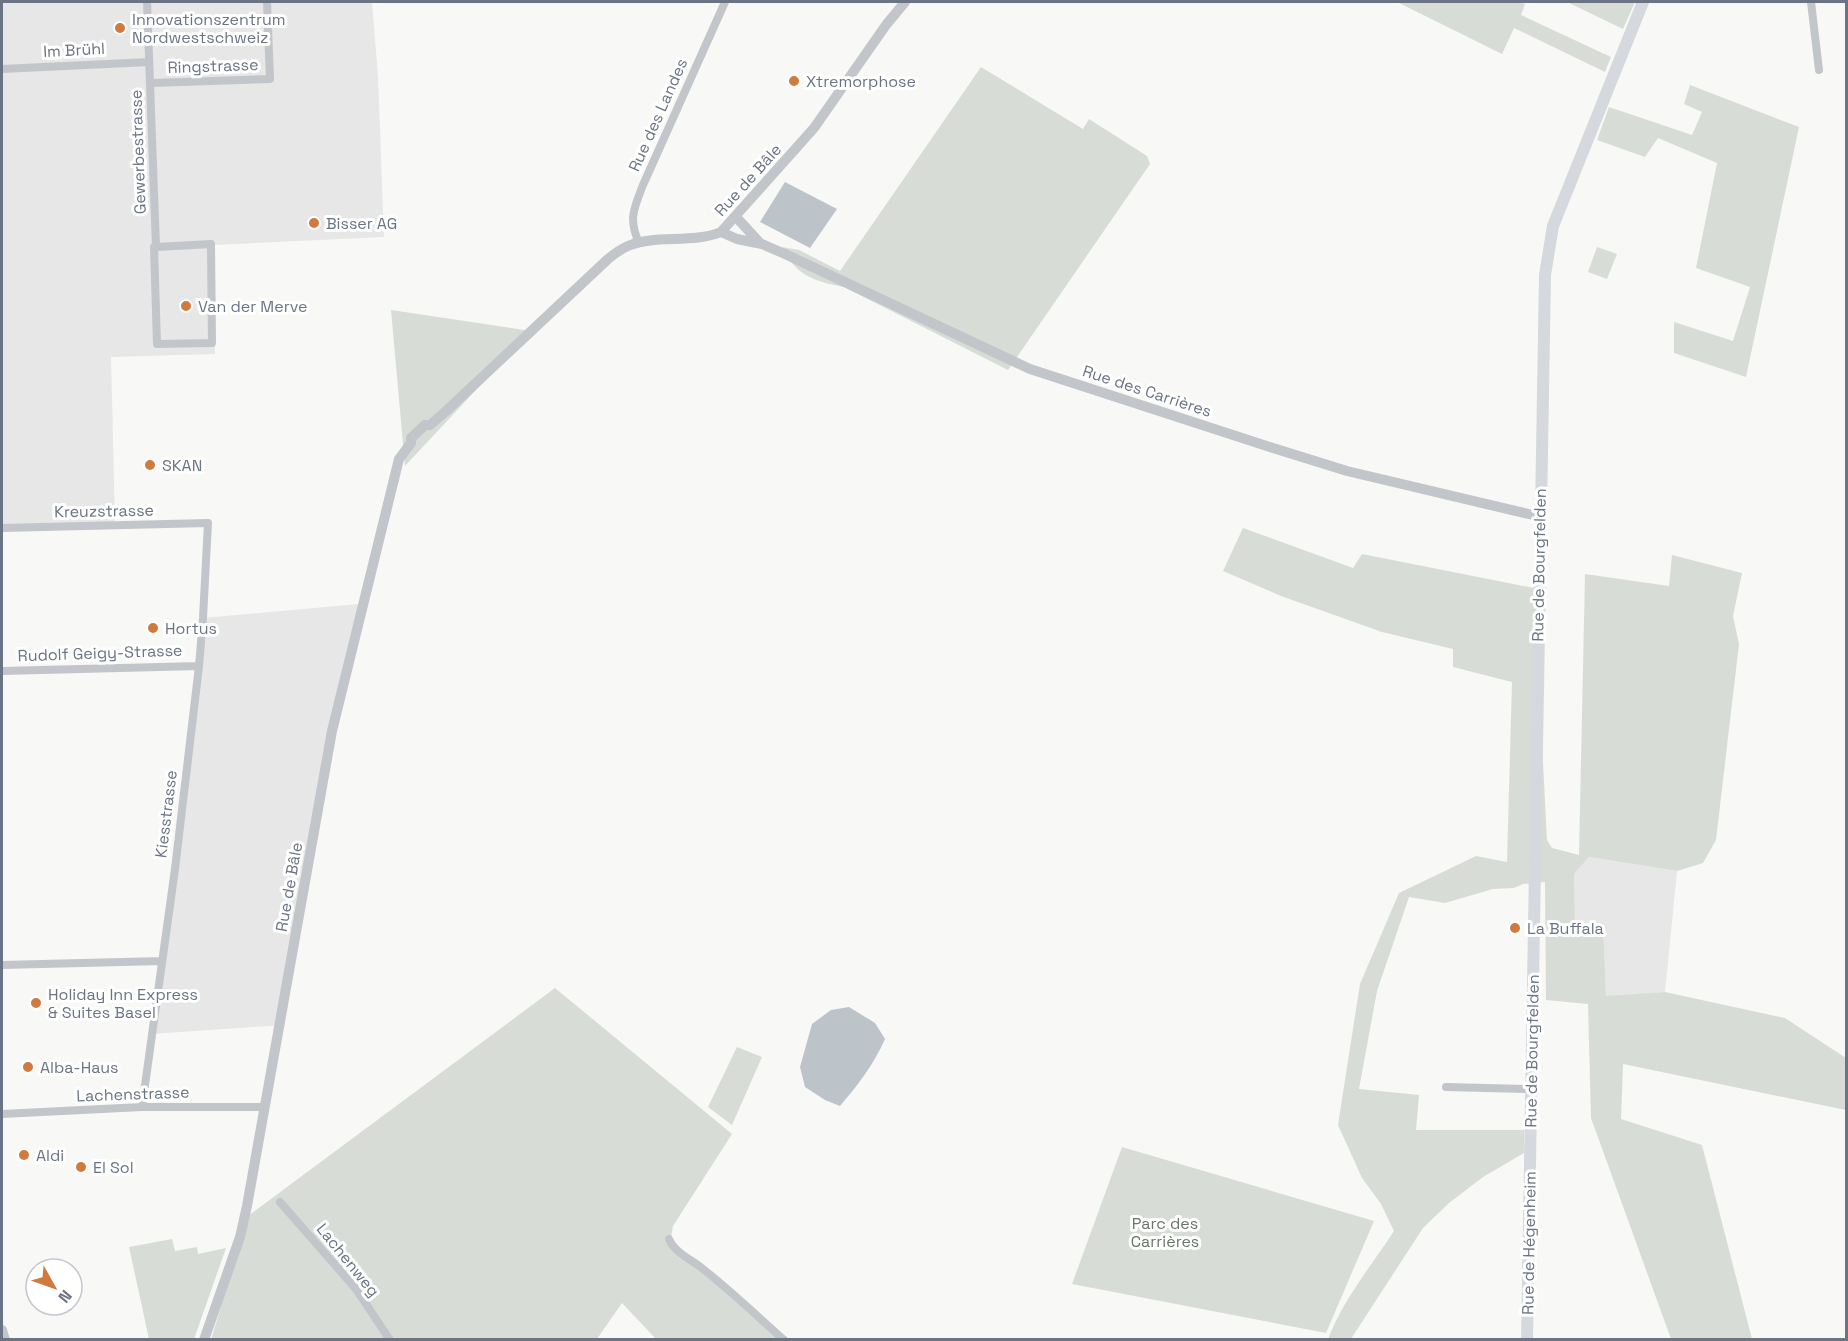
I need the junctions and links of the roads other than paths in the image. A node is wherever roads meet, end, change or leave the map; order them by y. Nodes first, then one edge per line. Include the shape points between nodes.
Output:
1 (147, 2) edge
2 (267, 2) edge
3 (725, 2) edge
4 (905, 2) edge
5 (1643, 2) edge
6 (1811, 2) edge
7 (149, 62) junction
8 (2, 69) edge
9 (1819, 70) dead end
10 (152, 83) junction
11 (736, 217) junction
12 (721, 232) junction
13 (639, 243) junction
14 (762, 244) junction
15 (154, 247) dead end
16 (1540, 517) junction
17 (208, 523) joint
18 (2, 528) edge
19 (199, 666) junction
20 (2, 671) edge
21 (162, 961) junction
22 (2, 965) edge
23 (1446, 1087) dead end
24 (1531, 1089) junction
25 (142, 1107) junction
26 (264, 1107) junction
27 (2, 1114) edge
28 (1530, 1146) joint
29 (280, 1202) dead end
30 (669, 1239) dead end
31 (2, 1330) edge
32 (4, 1340) edge
33 (204, 1340) edge
34 (390, 1340) edge
35 (784, 1340) edge
36 (1527, 1340) edge

1 - 7 street, Gewerbestrasse
2 - 10 street, Ringstrasse via 270,79
3 - 13 street, Rue des Landes via 637,201 632,221
4 - 11 street, Rue de Bâle via 814,128
5 - 16 main road, Rue de Bourgfelden via 1552,226 1545,275
6 - 9 street
7 - 8 street, Im Brühl
7 - 10 street, Gewerbestrasse
10 - 15 street, Gewerbestrasse via 156,247 211,244 212,343 157,344
11 - 12 street, Rue de Bâle
11 - 14 street, Rue des Carrières
12 - 13 street, Rue de Bâle via 707,238
12 - 14 street, Rue des Carrières
13 - 26 street, Rue de Bâle via 630,244 608,259 430,425 411,438 399,459 332,731
14 - 16 street, Rue des Carrières via 1030,369 1347,471
16 - 24 main road, Rue de Bourgfelden
17 - 18 street, Kreuzstrasse
17 - 19 street, Kiesstrasse
19 - 20 street, Rudolf Geigy-Strasse
19 - 21 street, Kiesstrasse
21 - 22 street
21 - 25 street, Kiesstrasse
23 - 24 street
24 - 28 main road, Rue de Bourgfelden
25 - 26 street, Lachenstrasse
25 - 27 street, Lachenstrasse
26 - 33 street, Rue de Bâle via 240,1237
28 - 36 main road, Rue de Hégenheim
29 - 34 street, Lachenweg via 356,1289
30 - 35 street
31 - 32 street

